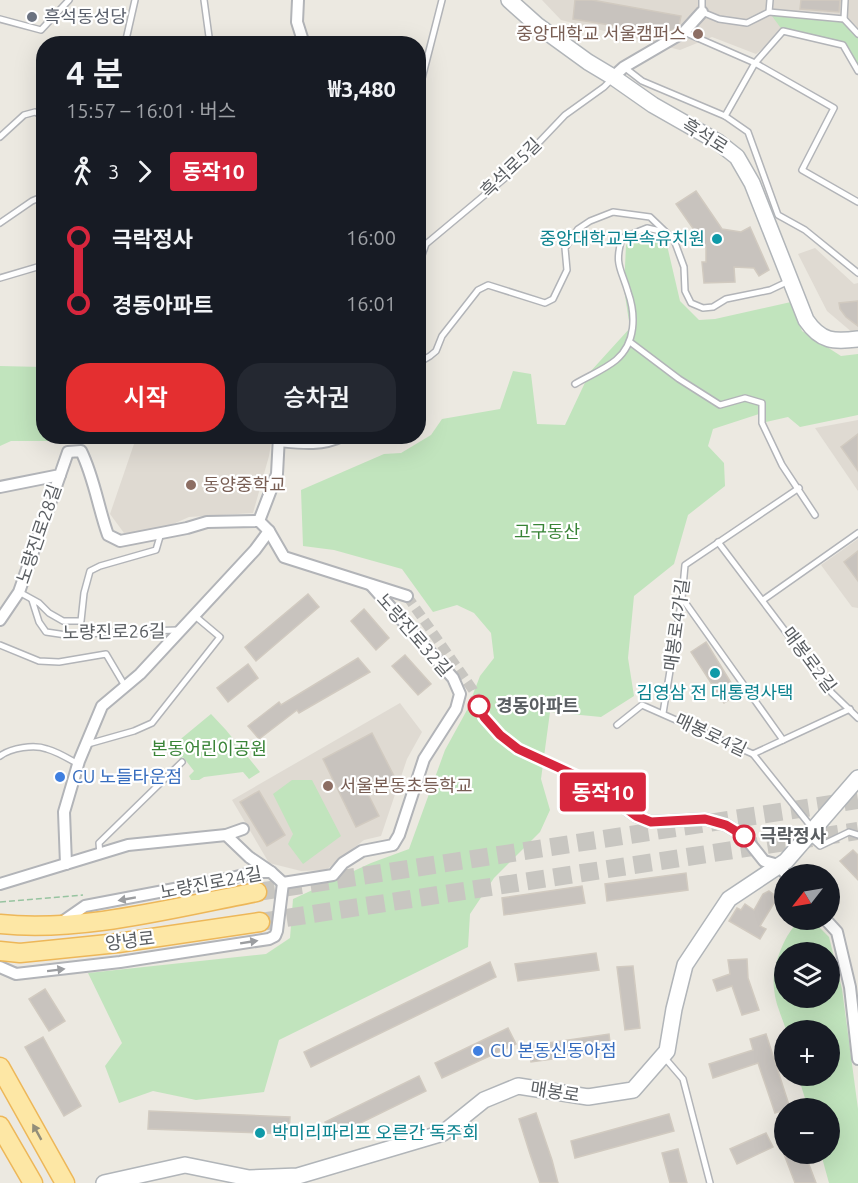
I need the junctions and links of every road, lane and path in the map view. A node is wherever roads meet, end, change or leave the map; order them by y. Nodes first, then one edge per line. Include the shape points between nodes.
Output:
1 (69, 0) edge
2 (135, 0) edge
3 (204, 0) edge
4 (298, 0) edge
5 (442, 0) edge
6 (508, 0) edge
7 (702, 0) edge
8 (770, 0) edge
9 (845, 0) edge
10 (702, 12) junction
11 (769, 12) junction
12 (0, 19) edge
13 (844, 19) junction
14 (684, 32) junction
15 (858, 34) edge
16 (127, 36) edge
17 (209, 36) edge
18 (302, 36) edge
19 (426, 63) edge
20 (755, 63) junction
21 (858, 71) edge
22 (619, 72) junction
23 (36, 112) edge
24 (725, 116) junction
25 (0, 138) edge
26 (36, 199) edge
27 (858, 202) edge
28 (0, 223) edge
29 (665, 232) junction
30 (426, 244) edge
31 (36, 267) edge
32 (858, 273) edge
33 (0, 278) edge
34 (789, 281) junction
35 (858, 339) edge
36 (630, 342) junction
37 (426, 358) edge
38 (575, 384) dead end
39 (279, 444) edge
40 (60, 475) junction
41 (0, 487) edge
42 (799, 488) junction
43 (815, 515) dead end
44 (259, 521) junction
45 (269, 531) junction
46 (161, 533) junction
47 (858, 533) edge
48 (718, 542) junction
49 (369, 584) junction
50 (19, 592) junction
51 (407, 596) tunnel mouth
52 (682, 598) junction
53 (32, 600) junction
54 (764, 600) junction
55 (194, 616) junction
56 (0, 620) edge
57 (181, 630) junction
58 (0, 645) edge
59 (125, 686) junction
60 (850, 709) junction
61 (663, 713) junction
62 (858, 717) edge
63 (617, 725) dead end
64 (783, 740) junction
65 (86, 744) junction
66 (753, 754) junction
67 (0, 756) edge
68 (182, 762) dead end
69 (78, 764) junction
70 (858, 778) edge
71 (590, 782) tunnel mouth
72 (243, 829) dead end
73 (812, 834) junction
74 (226, 835) junction
75 (858, 835) edge
76 (100, 854) junction
77 (66, 864) junction
78 (785, 864) edge
79 (774, 866) edge
80 (271, 872) junction
81 (774, 874) edge
82 (283, 883) junction
83 (0, 884) edge
84 (258, 892) tunnel mouth
85 (260, 922) tunnel mouth
86 (0, 924) edge
87 (59, 924) junction
88 (835, 930) edge
89 (0, 951) edge
90 (20, 953) junction
91 (0, 966) edge
92 (663, 1056) junction
93 (858, 1059) edge
94 (0, 1067) edge
95 (0, 1125) edge
96 (33, 1183) edge
97 (65, 1183) edge
98 (109, 1183) edge
99 (710, 1183) edge

1 - 12 lane via 41,30
2 - 16 lane
3 - 17 lane
4 - 18 street via 297,21
5 - 19 lane
6 - 22 street, 흑석로 via 580,57
7 - 10 lane
8 - 11 lane
9 - 13 lane
10 - 11 lane via 747,23
10 - 14 street
11 - 13 lane
13 - 15 lane
14 - 20 lane
14 - 22 street
20 - 21 lane via 783,31 843,45
20 - 24 lane
20 - 27 lane via 834,108 802,170
22 - 24 lane
22 - 30 lane, 흑석로5길 via 565,115 505,178
22 - 34 street, 흑석로 via 653,105 737,157 764,211
23 - 25 lane via 24,115
24 - 32 lane via 748,132 778,215 805,230
26 - 28 lane
29 - 34 lane via 674,240 684,267 685,291 691,303 703,308
29 - 36 lane via 646,228 622,238 619,271 634,324
29 - 37 lane via 650,217 625,213 613,212 590,221 578,229 565,248 567,270 553,299 545,303 488,285 478,290 442,336 436,351
31 - 33 lane
34 - 35 street, 흑석로 via 806,320 819,334 834,341
36 - 38 lane via 616,360
36 - 42 lane via 720,405 745,398 762,403 762,423 782,465
39 - 44 street via 277,474
40 - 41 street
40 - 46 street via 68,452 81,451 108,535 120,541
40 - 50 street, 노량진로28길
42 - 43 lane
42 - 48 lane, 매봉로4가길
44 - 45 street, 노량진로32길
44 - 46 street via 207,522
45 - 49 street, 노량진로32길 via 284,557
45 - 55 street, 노량진로26길
46 - 53 lane, 노량진로28길 via 156,550 90,571 81,621 63,621
47 - 54 lane
48 - 52 lane, 매봉로4가길 via 685,565
48 - 54 lane, 매봉로2길
49 - 51 street
49 - 82 street, 노량진로32길 via 453,678 460,694 456,709 424,759 393,845 362,851 333,875
50 - 53 lane, 노량진로28길
50 - 56 street, 노량진로28길
52 - 61 lane, 매봉로4가길
52 - 64 lane
53 - 57 lane, 노량진로26길 via 46,632 72,636
54 - 60 lane, 매봉로2길 via 832,693
55 - 57 street, 노량진로26길
55 - 65 lane via 220,637 152,723
57 - 59 street, 노량진로26길
58 - 59 lane via 39,662 106,654
59 - 65 street, 노량진로26길 via 102,706
60 - 62 lane, 매봉로2길
60 - 64 lane
61 - 63 lane, 매봉로4길 via 642,705
61 - 66 lane, 매봉로4길
64 - 66 lane
65 - 69 street, 노량진로26길
66 - 73 lane, 매봉로4길
67 - 69 lane via 46,748
68 - 76 lane via 99,843
69 - 77 street, 노량진로26길 via 64,812
70 - 73 street, 매봉로
71 - 79 street via 636,816 651,822 705,819 726,825 744,836 764,861
72 - 74 street
73 - 75 lane via 820,846 849,832
73 - 78 street, 매봉로
74 - 76 street via 129,845
74 - 80 street
76 - 77 street
77 - 83 street
80 - 82 street, 노량진로24길
80 -> 87 street, 노량진로24길 via 254,872 85,906
81 - 92 street, 매봉로 via 729,899 685,965
91 -> 82 street, 노량진로24길 via 16,975 269,939 277,931
84 - 87 main road, 양녕로 via 104,920
85 - 90 main road, 양녕로 via 118,944
86 - 87 main road, 양녕로
88 - 93 street via 850,987
89 - 90 main road, 양녕로
90 - 91 main road
92 - 98 street, 매봉로 via 633,1090 588,1097 518,1086 484,1100 443,1133 298,1176 249,1178 185,1165
92 - 99 lane via 683,1079
97 -> 94 main road
95 - 96 main road

